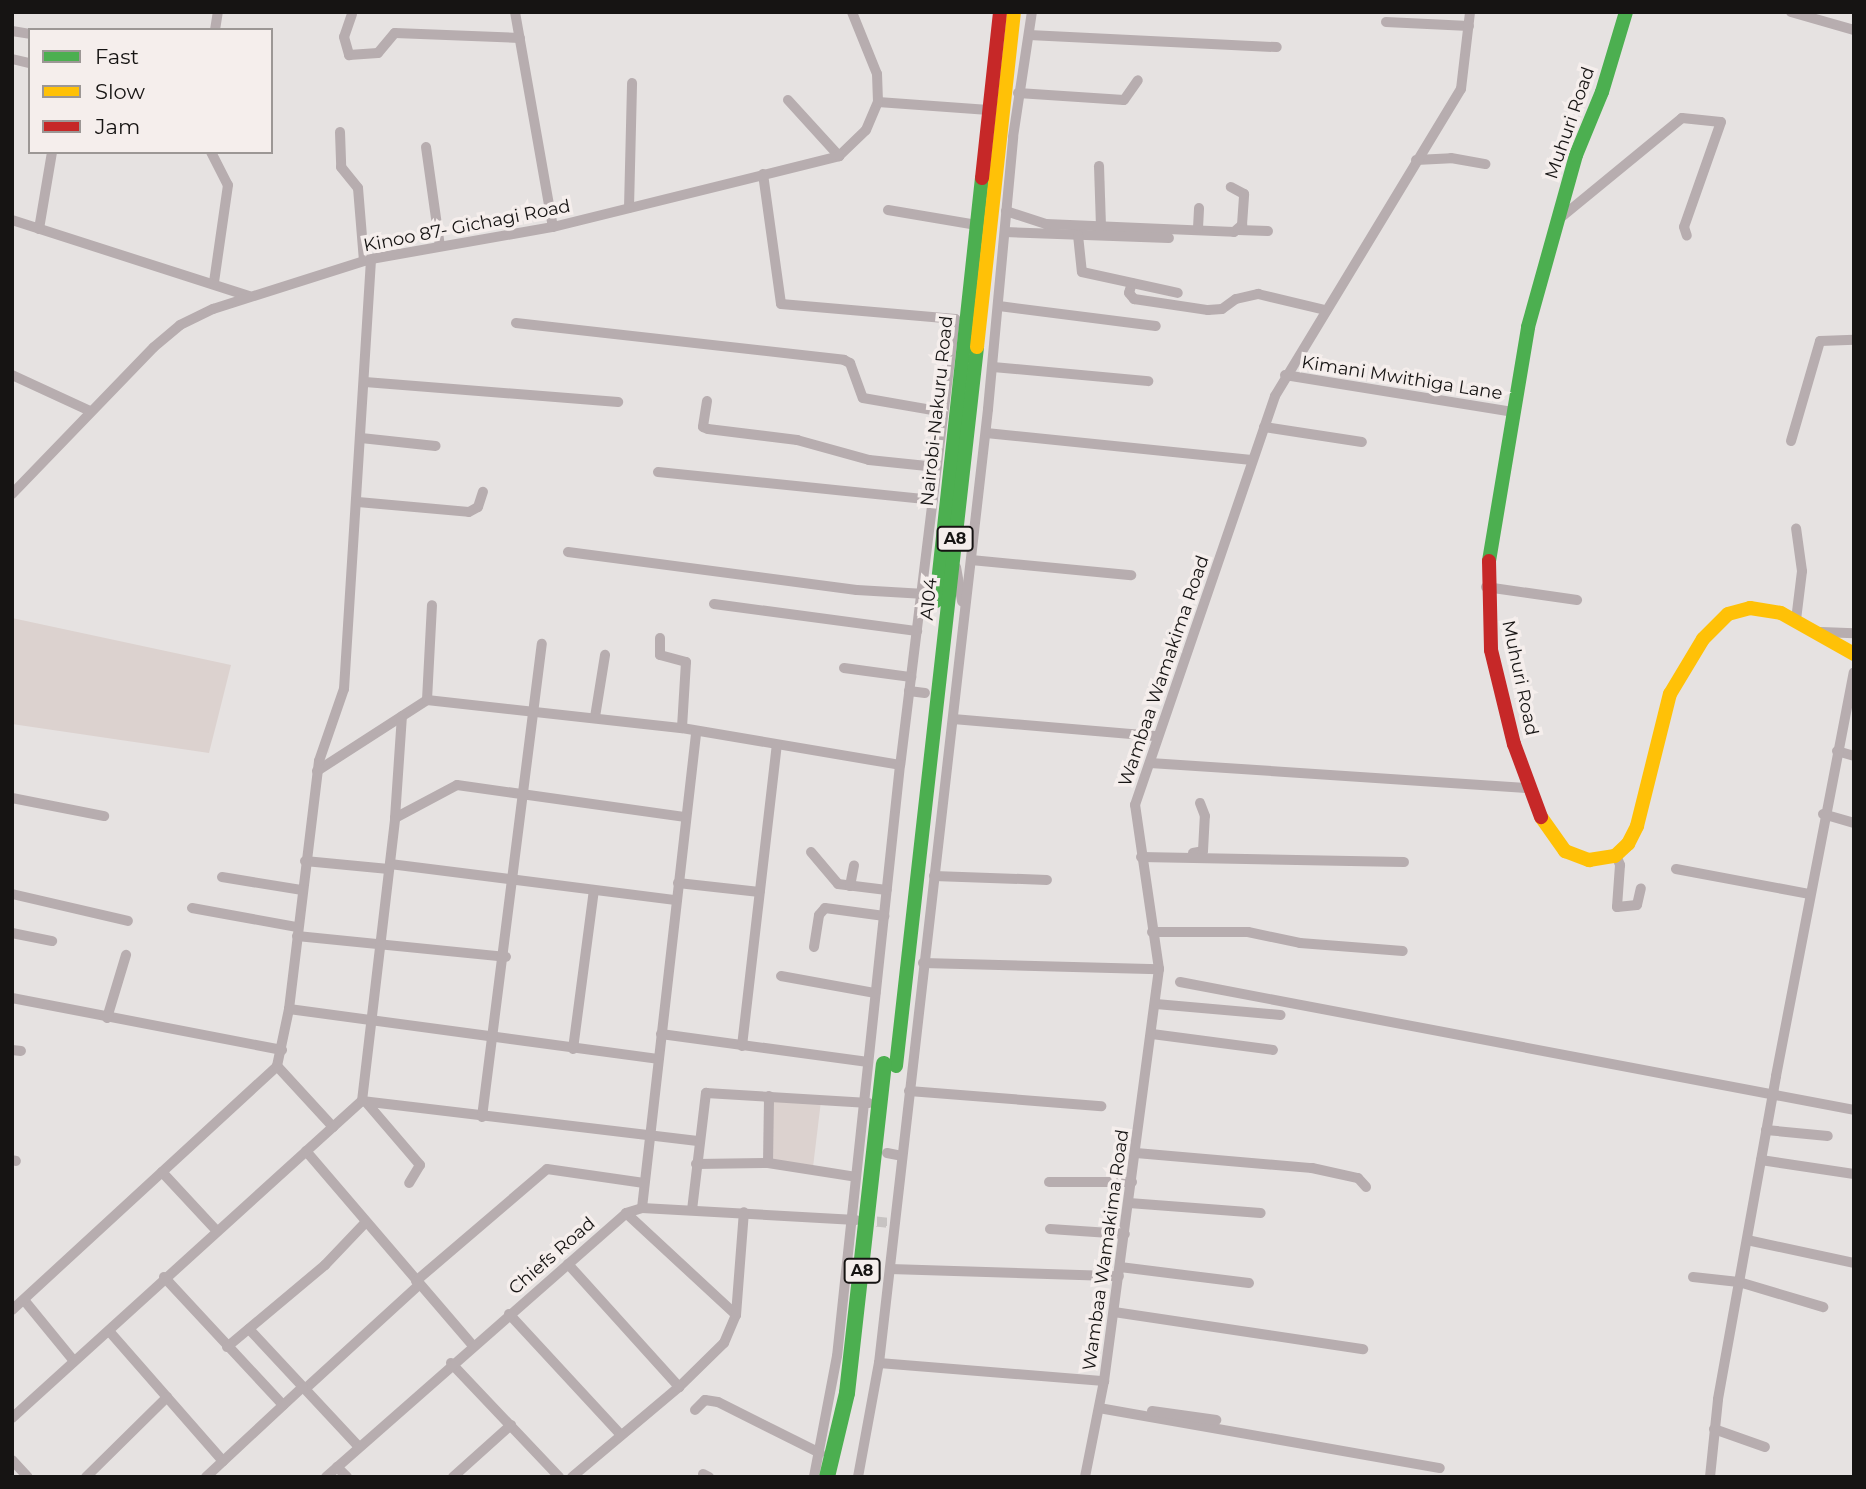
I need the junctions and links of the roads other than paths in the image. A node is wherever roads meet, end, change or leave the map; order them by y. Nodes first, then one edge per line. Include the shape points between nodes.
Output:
1 (514, 12) edge
2 (852, 12) edge
3 (1000, 12) edge
4 (1014, 12) edge
5 (1032, 12) edge
6 (1471, 12) edge
7 (1626, 12) edge
8 (1791, 12) edge
9 (352, 14) dead end
10 (1386, 22) dead end
11 (1469, 26) junction
12 (1854, 30) edge
13 (1030, 35) junction
14 (520, 38) junction
15 (1277, 47) dead end
16 (1138, 80) dead end
17 (632, 83) dead end
18 (1018, 93) junction
19 (788, 100) dead end
20 (878, 102) junction
21 (989, 110) junction
22 (340, 132) dead end
23 (426, 147) dead end
24 (52, 154) edge
25 (212, 154) edge
26 (839, 156) junction
27 (1004, 159) junction
28 (1416, 160) junction
29 (1485, 164) dead end
30 (1099, 166) dead end
31 (763, 174) junction
32 (1231, 187) dead end
33 (629, 208) junction
34 (1199, 208) dead end
35 (888, 210) dead end
36 (1006, 211) junction
37 (1559, 219) junction
38 (12, 220) edge
39 (977, 225) junction
40 (1101, 225) junction
41 (553, 227) junction
42 (1198, 228) junction
43 (39, 229) junction
44 (1238, 230) junction
45 (1268, 231) dead end
46 (1005, 232) junction
47 (1078, 235) junction
48 (1687, 236) dead end
49 (1169, 238) dead end
50 (440, 246) junction
51 (368, 260) junction
52 (214, 282) junction
53 (1132, 283) junction
54 (1178, 293) dead end
55 (250, 296) junction
56 (999, 306) junction
57 (1325, 310) junction
58 (960, 320) junction
59 (516, 323) dead end
60 (1156, 326) dead end
61 (1854, 340) edge
62 (993, 367) junction
63 (12, 374) edge
64 (1285, 375) junction
65 (365, 382) junction
66 (1148, 382) dead end
67 (707, 401) dead end
68 (618, 402) dead end
69 (90, 411) junction
70 (1514, 412) junction
71 (947, 419) junction
72 (1264, 427) junction
73 (986, 431) junction
74 (361, 438) junction
75 (1791, 440) dead end
76 (1362, 442) dead end
77 (436, 446) dead end
78 (1214, 452) dead end
79 (1252, 460) junction
80 (937, 467) junction
81 (658, 472) dead end
82 (483, 492) dead end
83 (12, 494) edge
84 (933, 500) junction
85 (358, 502) junction
86 (1796, 528) dead end
87 (942, 540) junction
88 (568, 552) dead end
89 (953, 554) junction
90 (971, 560) junction
91 (924, 572) junction
92 (1130, 575) dead end
93 (1486, 587) junction
94 (929, 593) junction
95 (1577, 600) dead end
96 (432, 604) dead end
97 (714, 604) dead end
98 (1796, 620) junction
99 (964, 622) junction
100 (917, 631) junction
101 (1821, 632) junction
102 (1854, 633) edge
103 (660, 638) dead end
104 (542, 644) dead end
105 (1854, 653) edge
106 (605, 655) dead end
107 (844, 668) dead end
108 (1854, 672) edge
109 (911, 677) junction
110 (917, 692) junction
111 (427, 700) junction
112 (536, 711) junction
113 (402, 716) junction
114 (595, 717) junction
115 (953, 719) junction
116 (682, 728) junction
117 (696, 731) junction
118 (1157, 736) junction
119 (777, 745) junction
120 (1837, 751) junction
121 (1854, 756) edge
122 (1150, 763) junction
123 (900, 765) junction
124 (317, 771) junction
125 (1529, 788) junction
126 (526, 793) junction
127 (12, 798) edge
128 (1200, 803) dead end
129 (1823, 814) junction
130 (104, 816) dead end
131 (686, 817) junction
132 (395, 818) junction
133 (1854, 823) edge
134 (811, 852) dead end
135 (1141, 855) junction
136 (1616, 855) junction
137 (306, 861) junction
138 (1404, 862) dead end
139 (854, 865) dead end
140 (390, 867) junction
141 (1676, 869) dead end
142 (934, 876) junction
143 (222, 877) dead end
144 (515, 880) junction
145 (1047, 880) dead end
146 (678, 883) junction
147 (850, 886) junction
148 (1641, 888) dead end
149 (302, 890) junction
150 (594, 890) junction
151 (887, 890) junction
152 (760, 892) junction
153 (12, 894) edge
154 (1809, 894) junction
155 (676, 900) junction
156 (192, 908) dead end
157 (884, 916) junction
158 (128, 921) dead end
159 (297, 932) junction
160 (1152, 932) junction
161 (12, 933) edge
162 (52, 941) dead end
163 (379, 943) junction
164 (814, 947) dead end
165 (1403, 951) dead end
166 (126, 955) dead end
167 (506, 957) junction
168 (923, 963) junction
169 (1158, 969) junction
170 (781, 976) dead end
171 (1180, 982) dead end
172 (875, 993) junction
173 (12, 998) edge
174 (1156, 1004) junction
175 (289, 1009) junction
176 (1281, 1015) dead end
177 (107, 1018) junction
178 (372, 1018) junction
179 (661, 1034) junction
180 (1152, 1034) junction
181 (494, 1035) junction
182 (907, 1036) junction
183 (741, 1046) junction
184 (573, 1049) junction
185 (1272, 1049) dead end
186 (282, 1050) junction
187 (658, 1059) junction
188 (883, 1064) junction
189 (277, 1066) junction
190 (909, 1091) junction
191 (1773, 1093) junction
192 (769, 1096) junction
193 (364, 1101) junction
194 (872, 1104) junction
195 (1101, 1106) dead end
196 (1854, 1110) edge
197 (482, 1117) junction
198 (333, 1127) junction
199 (1766, 1130) junction
200 (1828, 1136) dead end
201 (649, 1137) junction
202 (698, 1141) junction
203 (306, 1152) junction
204 (1136, 1153) junction
205 (895, 1155) junction
206 (1761, 1160) junction
207 (768, 1163) junction
208 (696, 1164) junction
209 (162, 1172) junction
210 (1854, 1174) edge
211 (856, 1177) junction
212 (409, 1182) dead end
213 (1049, 1182) dead end
214 (1132, 1182) junction
215 (644, 1183) junction
216 (1366, 1187) dead end
217 (1129, 1203) junction
218 (642, 1208) junction
219 (692, 1210) junction
220 (744, 1212) junction
221 (626, 1213) junction
222 (1261, 1213) dead end
223 (854, 1219) junction
224 (365, 1223) junction
225 (1050, 1228) dead end
226 (215, 1229) junction
227 (1125, 1234) junction
228 (1747, 1240) junction
229 (1854, 1263) edge
230 (568, 1264) junction
231 (890, 1269) junction
232 (1119, 1272) junction
233 (1693, 1277) dead end
234 (164, 1278) junction
235 (1739, 1282) junction
236 (418, 1283) junction
237 (1249, 1283) dead end
238 (24, 1300) junction
239 (1823, 1307) dead end
240 (12, 1310) edge
241 (1114, 1312) junction
242 (509, 1314) junction
243 (736, 1315) junction
244 (249, 1329) junction
245 (108, 1331) junction
246 (472, 1345) junction
247 (227, 1347) junction
248 (1363, 1349) dead end
249 (74, 1360) junction
250 (451, 1363) junction
251 (879, 1363) junction
252 (1104, 1381) junction
253 (679, 1387) junction
254 (304, 1388) junction
255 (167, 1397) junction
256 (283, 1405) junction
257 (1099, 1405) junction
258 (695, 1410) dead end
259 (12, 1418) edge
260 (1216, 1420) dead end
261 (510, 1425) junction
262 (1714, 1429) junction
263 (621, 1435) junction
264 (359, 1447) junction
265 (1765, 1447) dead end
266 (820, 1453) junction
267 (12, 1460) edge
268 (223, 1461) junction
269 (337, 1466) junction
270 (1440, 1468) dead end
271 (28, 1477) edge
272 (86, 1477) edge
273 (206, 1477) edge
274 (326, 1477) edge
275 (347, 1477) edge
276 (453, 1477) edge
277 (559, 1477) edge
278 (572, 1477) edge
279 (814, 1477) edge
280 (827, 1477) edge
281 (840, 1477) edge
282 (859, 1477) edge
283 (1085, 1477) edge
284 (1710, 1477) edge

1 - 14 street
2 - 20 street via 877,74
3 - 21 main road, Nairobi-Nakuru Road / A8
4 - 27 main road, A104 / A8
5 - 13 street
6 - 11 street, Wambaa Wamakima Road
7 - 37 main road, Muhuri Road
8 - 12 street
9 - 14 street via 344,37 349,55 378,53 395,33
10 - 11 street
11 - 28 street, Wambaa Wamakima Road via 1461,89
13 - 15 street
13 - 18 street
14 - 41 street
16 - 18 street via 1124,100
17 - 33 street
18 - 27 street
19 - 26 street
20 - 21 street
20 - 26 street via 866,130
21 - 39 main road, Nairobi-Nakuru Road / A8
22 - 51 street via 341,167 358,188
23 - 50 street
24 - 43 street
25 - 52 street via 228,186
26 - 31 street, Kinoo 87- Gichagi Road
27 - 36 street
27 - 89 main road, A104 / A8
28 - 29 street via 1451,158
28 - 57 street, Wambaa Wamakima Road
30 - 40 street
31 - 33 street, Kinoo 87- Gichagi Road
31 - 58 street via 782,304
32 - 44 street via 1244,194
33 - 41 street, Kinoo 87- Gichagi Road
34 - 42 street
35 - 39 street
36 - 40 street via 1046,224
36 - 46 street
37 - 48 street via 1682,118 1721,122 1684,227
37 - 70 main road, Muhuri Road via 1528,327
38 - 43 street
39 - 58 main road, Nairobi-Nakuru Road / A8
40 - 42 street
41 - 50 street, Kinoo 87- Gichagi Road
42 - 44 street
43 - 52 street
44 - 45 street
46 - 47 street
46 - 56 street
47 - 49 street
47 - 53 street via 1082,272
50 - 51 street, Kinoo 87- Gichagi Road
51 - 55 street, Kinoo 87- Gichagi Road
51 - 65 street
52 - 55 street
53 - 54 street
53 - 57 street via 1129,293 1134,299 1208,310 1258,294
55 - 69 street, Kinoo 87- Gichagi Road via 197,316 166,336
56 - 60 street
56 - 62 street
57 - 64 street, Wambaa Wamakima Road
58 - 71 main road, Nairobi-Nakuru Road / A8
59 - 71 street via 844,360 850,363 857,393 863,398
61 - 75 street via 1820,341
62 - 66 street
62 - 73 street
63 - 69 street
64 - 70 street, Kimani Mwithiga Lane
64 - 72 street, Wambaa Wamakima Road
65 - 68 street
65 - 74 street
67 - 80 street via 703,427 708,429 797,439 869,460
69 - 83 street, Kinoo 87- Gichagi Road
70 - 93 main road, Muhuri Road
71 - 80 street
71 - 87 main road, Nairobi-Nakuru Road / A8
72 - 76 street
72 - 79 street, Wambaa Wamakima Road
73 - 78 street
73 - 79 street
73 - 90 street
74 - 77 street
74 - 85 street
79 - 118 street, Wambaa Wamakima Road
80 - 84 street
81 - 84 street
82 - 85 street via 478,507 468,512
84 - 91 street
85 - 124 street via 344,689
86 - 98 street via 1802,571
87 - 91 street
87 - 94 main road, Nairobi-Nakuru Road / A8
88 - 94 street
89 - 99 street
89 - 182 main road, A104 / A8
90 - 92 street
90 - 99 street
91 - 94 street
93 - 95 street
93 - 125 main road, Muhuri Road via 1491,650
94 - 100 street
94 - 110 main road, Nairobi-Nakuru Road / A8
96 - 111 street
97 - 100 street
98 - 101 main road
98 - 136 main road via 1764,608 1738,610 1703,639 1670,694 1637,826
99 - 115 street
100 - 109 street
101 - 102 street
101 - 105 main road
103 - 116 street via 660,655 684,660 687,666
104 - 112 street
106 - 114 street
107 - 109 street
108 - 120 street
109 - 110 street
110 - 123 street
110 - 188 main road, Nairobi-Nakuru Road / A8
111 - 112 street
111 - 113 street
112 - 114 street
112 - 126 street
113 - 124 street
113 - 132 street
114 - 116 street
115 - 118 street
115 - 142 street
116 - 117 street
117 - 119 street
117 - 131 street
118 - 122 street, Wambaa Wamakima Road
119 - 123 street
119 - 152 street
120 - 121 street
120 - 129 street
122 - 125 street
122 - 135 street, Wambaa Wamakima Road via 1135,805
123 - 151 street
124 - 137 street
125 - 136 main road, Muhuri Road via 1549,832 1566,851 1589,860
126 - 131 street
126 - 132 street via 449,787
126 - 144 street
127 - 130 street
128 - 135 street via 1205,816 1203,851
129 - 133 street
129 - 154 street
131 - 146 street
132 - 140 street
134 - 147 street via 833,881
135 - 138 street
135 - 160 street, Wambaa Wamakima Road
136 - 148 street via 1620,865 1617,908 1636,906
137 - 140 street
137 - 149 street
139 - 147 street
140 - 144 street
140 - 163 street
141 - 154 street
142 - 145 street
142 - 168 street
143 - 149 street
144 - 150 street
144 - 167 street
146 - 152 street
146 - 155 street
147 - 151 street
149 - 159 street
150 - 155 street
150 - 184 street
151 - 157 street
152 - 183 street
153 - 158 street
154 - 191 street
155 - 179 street
156 - 159 street
157 - 164 street via 825,908 819,915
157 - 172 street
159 - 163 street
159 - 175 street
160 - 165 street via 1248,932 1289,941
160 - 169 street, Wambaa Wamakima Road
161 - 162 street
163 - 167 street
163 - 178 street
166 - 177 street
167 - 181 street
168 - 169 street
168 - 182 street
169 - 174 street, Wambaa Wamakima Road
170 - 172 street
171 - 191 street
172 - 188 street
173 - 177 street
174 - 176 street
174 - 180 street, Wambaa Wamakima Road
175 - 178 street
175 - 186 street
177 - 186 street
178 - 181 street
178 - 193 street
179 - 183 street
179 - 187 street
180 - 185 street
180 - 204 street, Wambaa Wamakima Road
181 - 184 street
181 - 197 street
182 - 188 main road, A104 / A8
182 - 190 street
183 - 188 street
184 - 187 street
186 - 189 street
187 - 201 street
188 - 194 main road, A8, bridge
188 - 205 main road, A8
189 - 198 street
189 - 209 street
190 - 195 street
190 - 205 street
191 - 196 street
191 - 199 street
192 - 194 street
192 - 202 street via 706,1093
192 - 207 street
193 - 197 street
193 - 198 street
193 - 212 street via 420,1165
194 - 211 street
194 - 280 main road, A8, bridge via 847,1393
197 - 201 street
198 - 203 street
199 - 200 street
199 - 206 street
201 - 202 street
201 - 215 street
202 - 208 street
203 - 224 street
203 - 226 street
204 - 214 street, Wambaa Wamakima Road
204 - 216 street via 1312,1168 1358,1178
205 - 231 street
205 - 281 main road, A8 via 857,1403
206 - 210 street
206 - 228 street
207 - 208 street
207 - 211 street
208 - 219 street
209 - 226 street
209 - 238 street
211 - 223 street
213 - 214 street
214 - 217 street, Wambaa Wamakima Road
215 - 218 street
215 - 236 street via 553,1167 541,1171
217 - 222 street
217 - 227 street, Wambaa Wamakima Road
218 - 219 street, Chiefs Road
218 - 221 street, Chiefs Road
219 - 220 street, Chiefs Road
220 - 223 street, Chiefs Road
220 - 243 street
221 - 230 street, Chiefs Road
221 - 243 street
223 - 266 street
224 - 236 street
224 - 244 street via 325,1265
225 - 227 street
226 - 234 street
227 - 232 street, Wambaa Wamakima Road
228 - 229 street
228 - 235 street
230 - 242 street, Chiefs Road
230 - 253 street
231 - 232 street
231 - 251 street
232 - 237 street
232 - 241 street, Wambaa Wamakima Road
233 - 235 street
234 - 245 street
234 - 247 street
235 - 239 street
235 - 262 street
236 - 246 street
236 - 254 street
238 - 240 street
238 - 249 street
241 - 248 street
241 - 252 street, Wambaa Wamakima Road
242 - 246 street, Chiefs Road
242 - 263 street
243 - 253 street via 724,1343
244 - 247 street
244 - 254 street
245 - 249 street
245 - 255 street
246 - 250 street, Chiefs Road
247 - 256 street
249 - 259 street
250 - 261 street
250 - 264 street, Chiefs Road
251 - 252 street
251 - 282 street
252 - 257 street, Wambaa Wamakima Road
253 - 263 street
254 - 256 street
254 - 264 street
255 - 268 street
255 - 272 street
256 - 268 street
257 - 260 street
257 - 270 street
257 - 283 street, Wambaa Wamakima Road
258 - 266 street via 705,1400 718,1402
261 - 276 street
261 - 277 street
262 - 265 street
262 - 284 street
263 - 278 street
264 - 269 street, Chiefs Road
266 - 279 street
267 - 271 street
268 - 273 street
269 - 274 street, Chiefs Road
269 - 275 street

